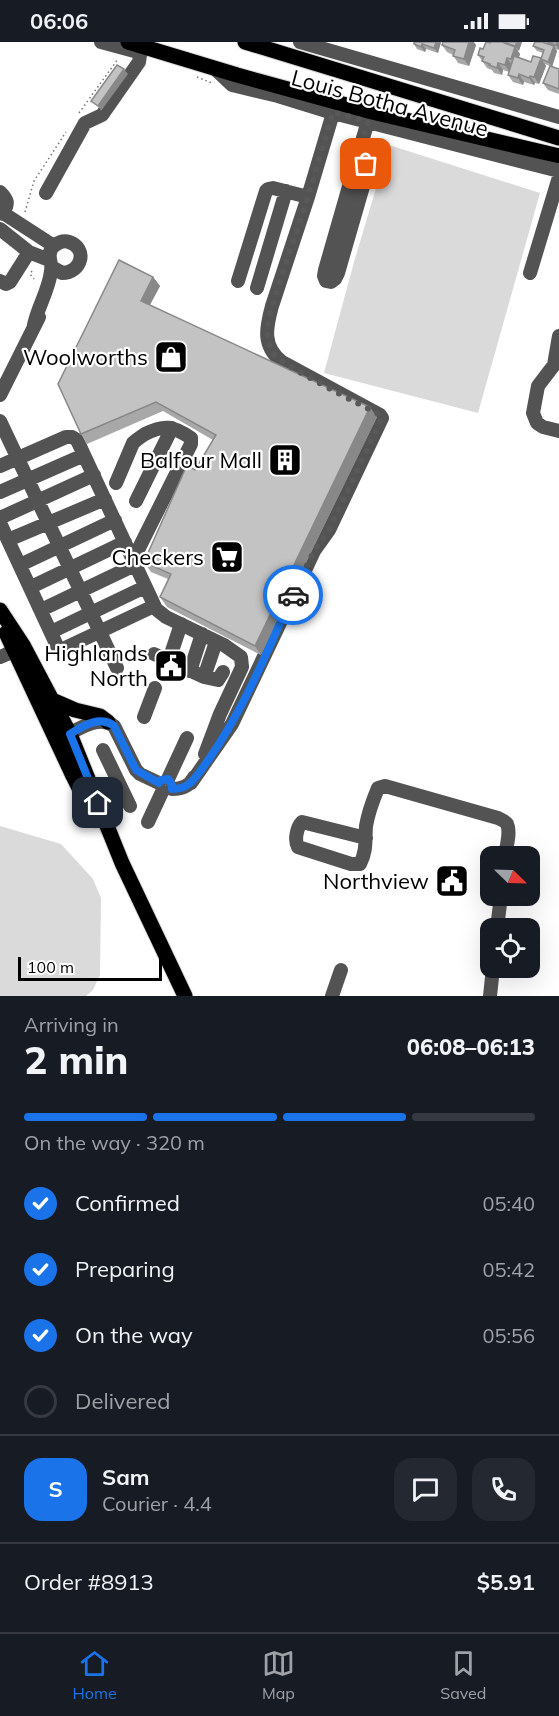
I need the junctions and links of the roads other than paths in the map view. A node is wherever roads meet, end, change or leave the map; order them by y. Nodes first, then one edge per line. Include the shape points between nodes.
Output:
1 (101, 42) edge
2 (128, 42) edge
3 (245, 42) edge
4 (300, 42) edge
5 (215, 69) junction
6 (333, 112) junction
7 (559, 117) edge
8 (368, 122) junction
9 (559, 138) edge
10 (358, 155) junction
11 (559, 156) edge
12 (559, 171) edge
13 (559, 177) edge
14 (286, 191) junction
15 (0, 192) edge
16 (46, 193) dead end
17 (308, 197) junction
18 (2, 212) edge
19 (0, 229) edge
20 (54, 246) junction
21 (42, 259) junction
22 (68, 273) junction
23 (530, 273) dead end
24 (0, 281) edge
25 (238, 281) dead end
26 (257, 288) dead end
27 (34, 325) junction
28 (559, 336) edge
29 (0, 395) edge
30 (0, 422) edge
31 (172, 428) junction
32 (559, 431) edge
33 (84, 455) junction
34 (0, 466) edge
35 (94, 475) junction
36 (117, 483) dead end
37 (0, 492) edge
38 (105, 498) junction
39 (136, 501) dead end
40 (0, 518) edge
41 (115, 520) junction
42 (0, 523) edge
43 (8, 540) junction
44 (125, 542) junction
45 (134, 563) junction
46 (20, 565) junction
47 (31, 587) junction
48 (145, 587) junction
49 (154, 606) junction
50 (0, 610) edge
51 (41, 610) junction
52 (0, 616) edge
53 (181, 624) junction
54 (51, 632) junction
55 (202, 634) junction
56 (216, 642) junction
57 (7, 654) edge
58 (154, 654) dead end
59 (169, 660) junction
60 (117, 668) dead end
61 (190, 671) junction
62 (223, 672) dead end
63 (204, 677) junction
64 (155, 688) dead end
65 (52, 699) junction
66 (144, 717) dead end
67 (108, 722) junction
68 (63, 737) junction
69 (187, 738) dead end
70 (103, 750) dead end
71 (191, 783) junction
72 (165, 786) junction
73 (130, 806) dead end
74 (148, 822) dead end
75 (366, 838) junction
76 (506, 846) edge
77 (340, 970) dead end
78 (492, 978) edge
79 (185, 996) edge
80 (332, 996) edge
81 (490, 996) edge

1 - 16 street via 138,52 140,58 102,115 85,123
2 - 5 main road, Louis Botha Avenue
3 - 9 main road, Louis Botha Avenue
4 - 7 street, Louis Botha Avenue
5 - 6 street, Louis Botha Avenue via 232,85
5 - 11 main road, Louis Botha Avenue via 372,112
6 - 8 street, Louis Botha Avenue
6 - 17 street
8 - 10 street
8 - 12 street, Louis Botha Avenue
10 - 10 street via 366,164 366,176 338,273 331,282 326,280 325,270
13 - 23 street
14 - 17 street
14 - 25 street via 266,191
14 - 26 street
15 - 18 street via 8,202
17 - 71 street via 272,306 268,343 273,355 282,362 382,418 231,724
18 - 20 street
19 - 21 street
20 - 21 street
20 - 22 street via 69,242 80,253 76,268
21 - 22 street via 56,271
21 - 24 street via 10,282
21 - 27 street via 46,292
22 - 27 street via 56,285
27 - 29 street
28 - 32 street via 554,365 538,387 533,413 537,423
30 - 60 street
31 - 36 street via 160,428 136,440
31 - 39 street
31 - 45 street via 192,441
33 - 34 street via 77,440 66,437
33 - 35 street
33 - 37 street
35 - 38 street
35 - 40 street
38 - 41 street
38 - 43 street
41 - 44 street
41 - 46 street
42 - 43 street
43 - 46 street
44 - 45 street
44 - 47 street
45 - 48 street
45 - 51 street
46 - 47 street
47 - 51 street
48 - 49 street
48 - 54 street
49 - 53 street
49 - 54 street via 65,648 58,648
50 - 65 main road
51 - 54 street
52 - 57 main road
53 - 55 street
53 - 59 street
55 - 56 street
55 - 61 street
56 - 63 street
56 - 71 street via 241,657 242,667
57 - 68 main road
58 - 59 street
59 - 61 street
61 - 63 street
62 - 63 street via 218,680
64 - 66 street
65 - 67 main road
65 - 68 main road
67 - 68 street via 93,723
67 - 72 street via 114,726 136,770
68 - 79 main road
69 - 72 street
70 - 73 street
71 - 72 street via 178,789
72 - 74 street
75 - 75 street via 364,856 358,865 298,847 296,841 301,822
75 - 76 street via 366,824 378,788 384,786 505,821
77 - 80 street
78 - 81 street

